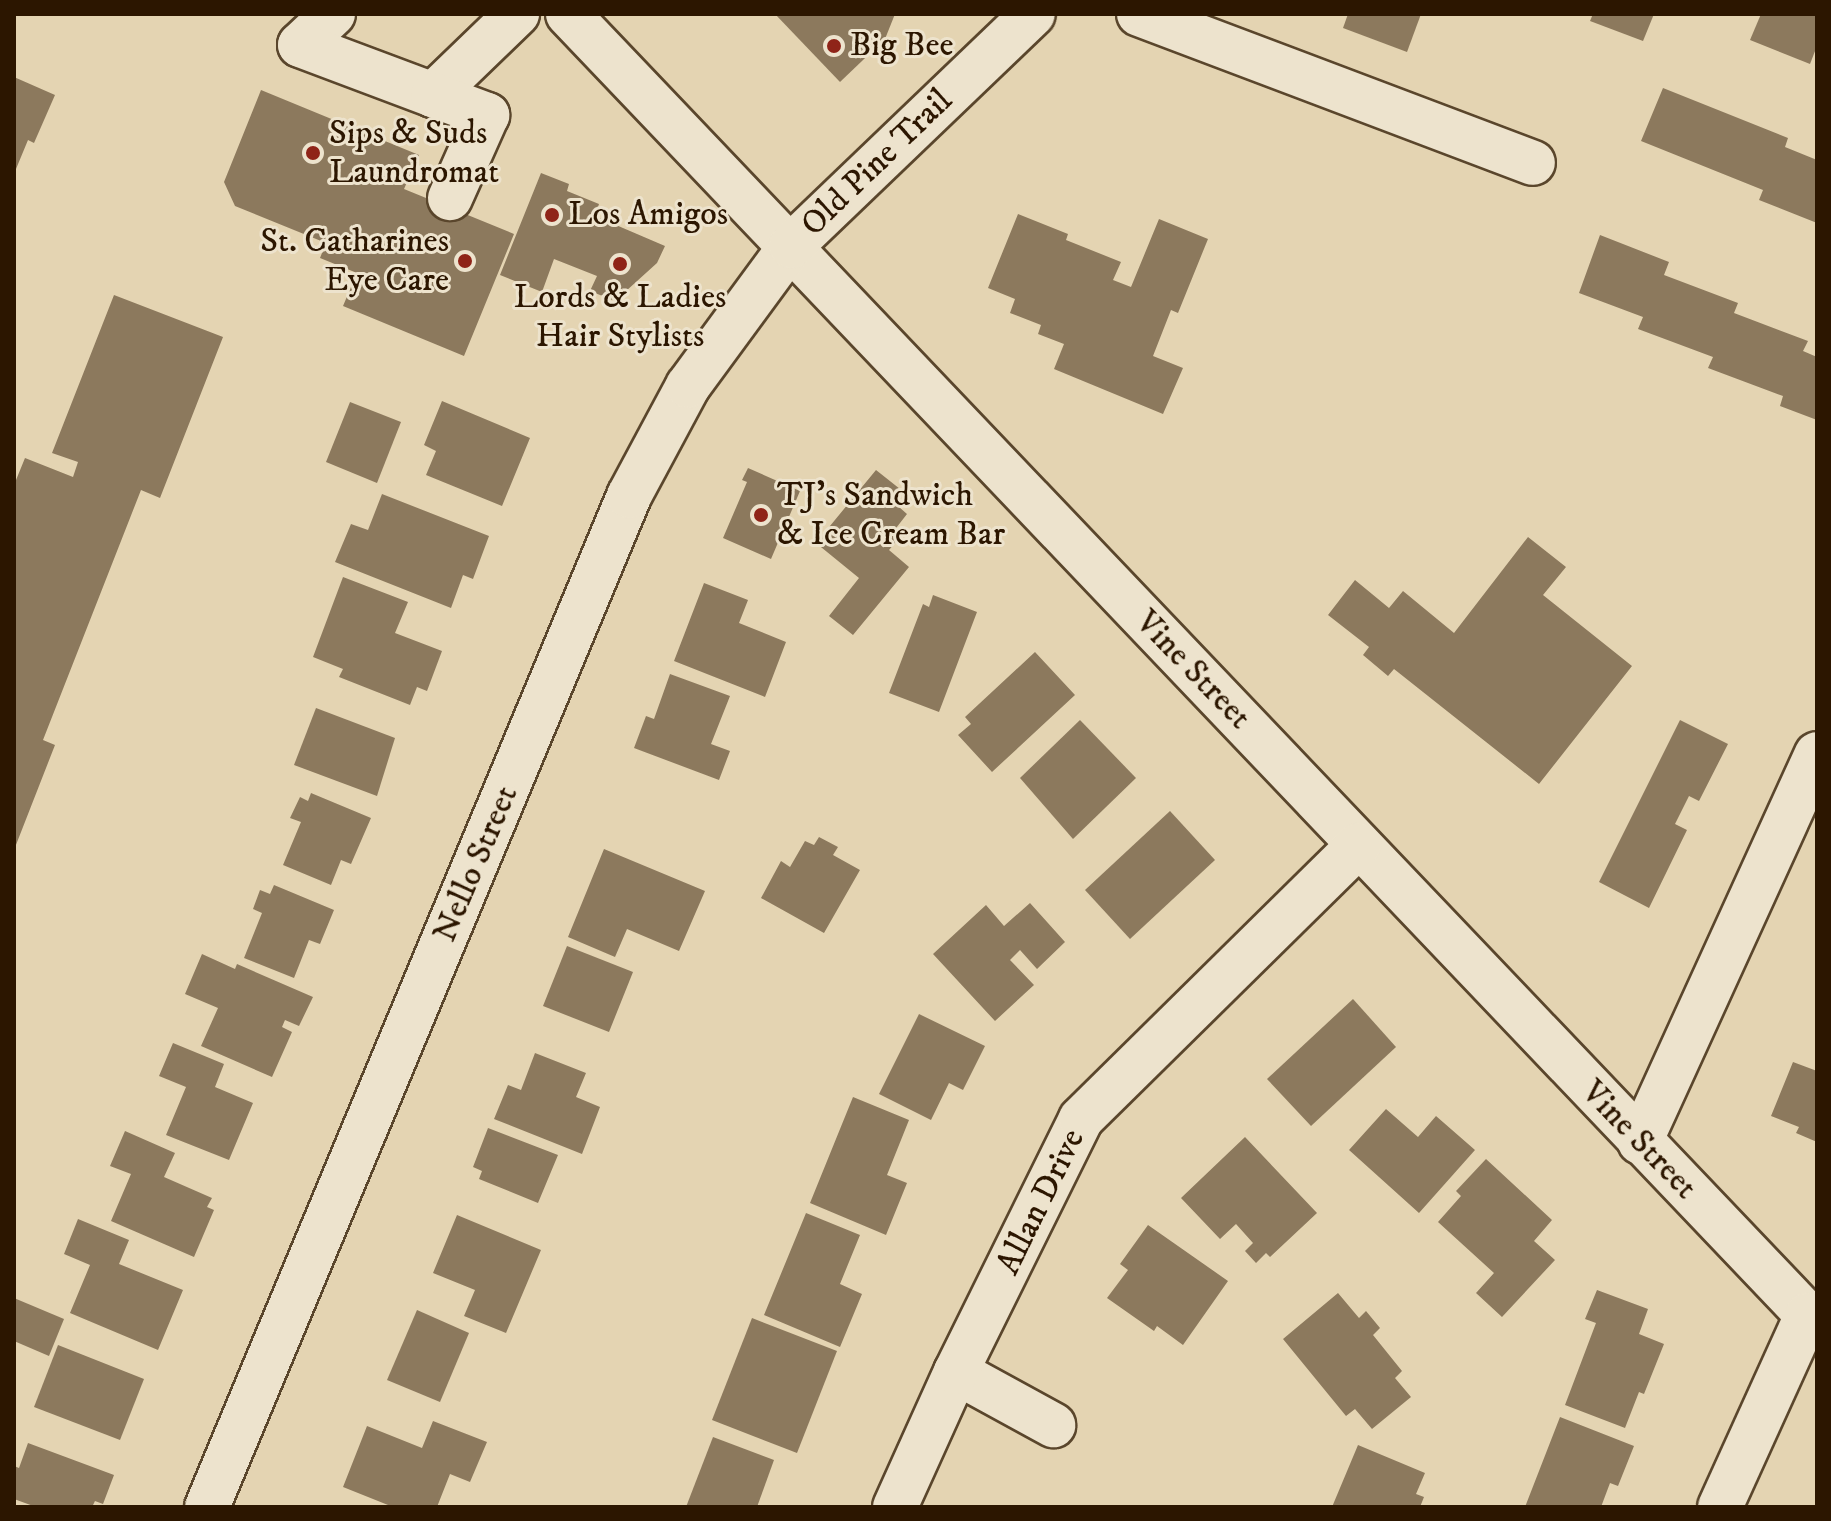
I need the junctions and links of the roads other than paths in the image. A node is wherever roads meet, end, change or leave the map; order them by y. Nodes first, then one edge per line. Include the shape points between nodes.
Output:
1 (333, 14) edge
2 (517, 14) edge
3 (568, 14) edge
4 (1033, 14) edge
5 (1139, 14) edge
6 (433, 95) junction
7 (1533, 163) dead end
8 (450, 198) dead end
9 (791, 246) junction
10 (1817, 754) edge
11 (1359, 845) junction
12 (1640, 1142) junction
13 (1812, 1320) edge
14 (956, 1372) junction
15 (1053, 1425) dead end
16 (207, 1507) edge
17 (895, 1507) edge
18 (1720, 1507) edge

1 - 6 street via 300,45
2 - 6 street
3 - 9 street, Vine Street
4 - 9 street, Old Pine Trail
5 - 7 street
6 - 8 street via 487,115
9 - 11 street, Vine Street
9 - 16 street, Nello Street via 688,386 629,496
10 - 12 street
11 - 12 street, Vine Street
11 - 14 street, Allan Drive via 1081,1119
12 - 13 street, Vine Street
13 - 18 street
14 - 15 street
14 - 17 street, Allan Drive

